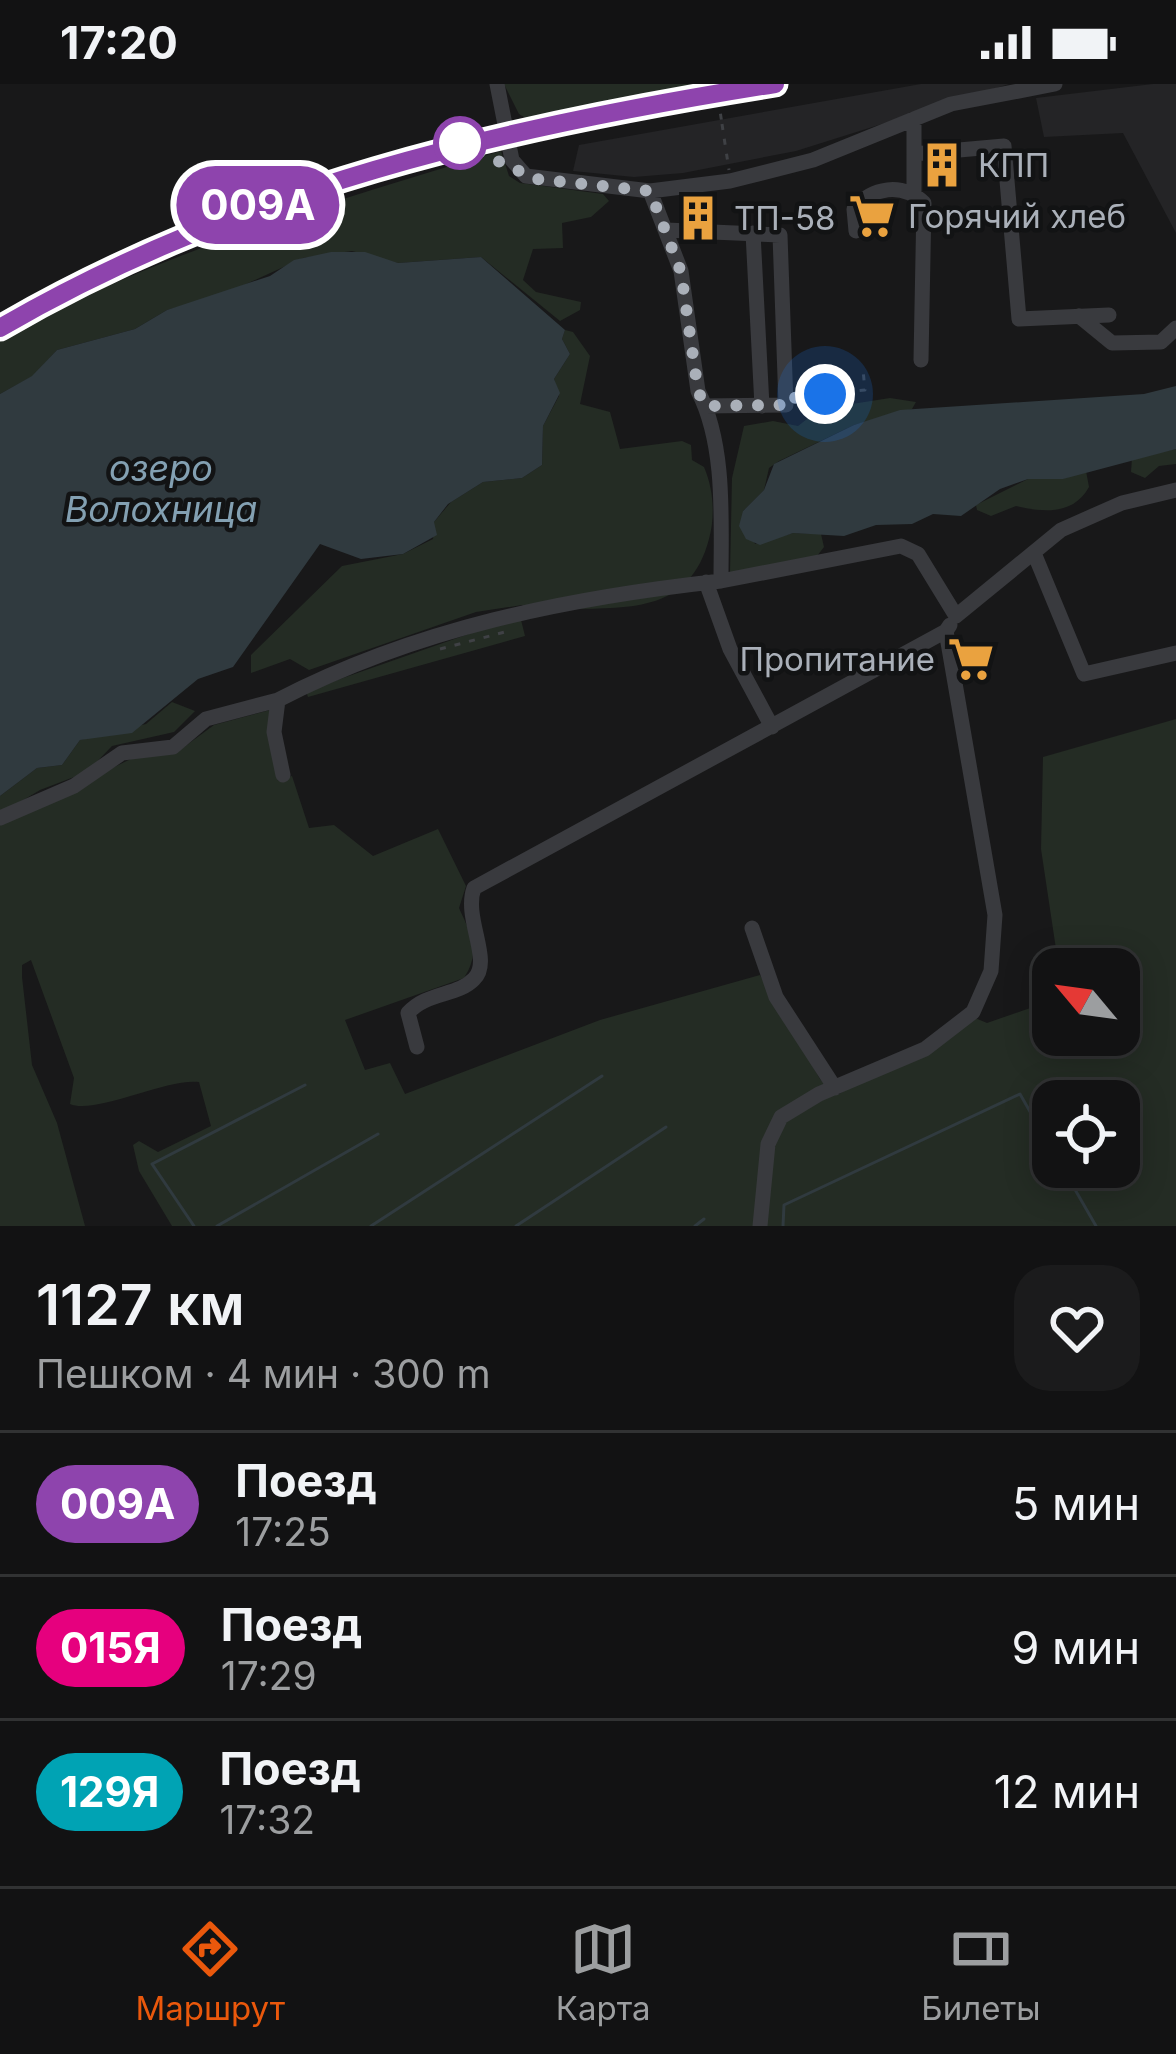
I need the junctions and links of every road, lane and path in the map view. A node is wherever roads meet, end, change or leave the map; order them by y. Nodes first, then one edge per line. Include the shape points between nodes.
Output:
1 (497, 84) edge
2 (716, 84) edge
3 (1055, 84) edge
4 (914, 119) junction
5 (914, 154) junction
6 (728, 168) dead end
7 (650, 191) junction
8 (914, 194) junction
9 (666, 230) junction
10 (856, 231) dead end
11 (753, 233) junction
12 (1108, 315) dead end
13 (1079, 316) junction
14 (1176, 328) edge
15 (921, 360) dead end
16 (863, 370) dead end
17 (786, 399) junction
18 (705, 406) junction
19 (762, 406) junction
20 (1176, 490) edge
21 (1034, 553) junction
22 (713, 582) junction
23 (956, 616) junction
24 (946, 631) junction
25 (1176, 653) edge
26 (278, 700) junction
27 (772, 727) junction
28 (283, 775) dead end
29 (0, 818) edge
30 (752, 928) dead end
31 (417, 1047) dead end
32 (835, 1088) junction
33 (760, 1226) edge

1 - 7 street via 512,160 526,176
2 - 6 path, bridge
3 - 4 street
4 - 5 street
4 - 7 street via 813,160 730,182
5 - 8 street
5 - 13 street via 1004,146 1019,319
7 - 9 street
8 - 10 street via 883,189 865,196 854,209
8 - 15 street via 928,220
9 - 11 street
9 - 18 street
11 - 17 street via 780,235
11 - 19 street
12 - 13 street
13 - 14 street via 1112,343 1161,342
16 - 17 path via 865,390
17 - 19 street
18 - 19 street
18 - 22 street via 721,498
20 - 21 street via 1084,518
21 - 23 street
21 - 25 street via 1084,674
22 - 23 street via 901,546 918,554
22 - 26 street via 608,592 491,618
22 - 27 street via 730,650
23 - 24 street
24 - 27 street
24 - 32 street via 995,915 991,971 973,1012 925,1049
26 - 28 street via 274,732
26 - 29 street via 206,718 173,747 122,753 74,786
27 - 31 street via 474,888 467,908 480,970 473,982 408,1013
30 - 32 street via 776,998
32 - 33 street via 794,1106 772,1133

